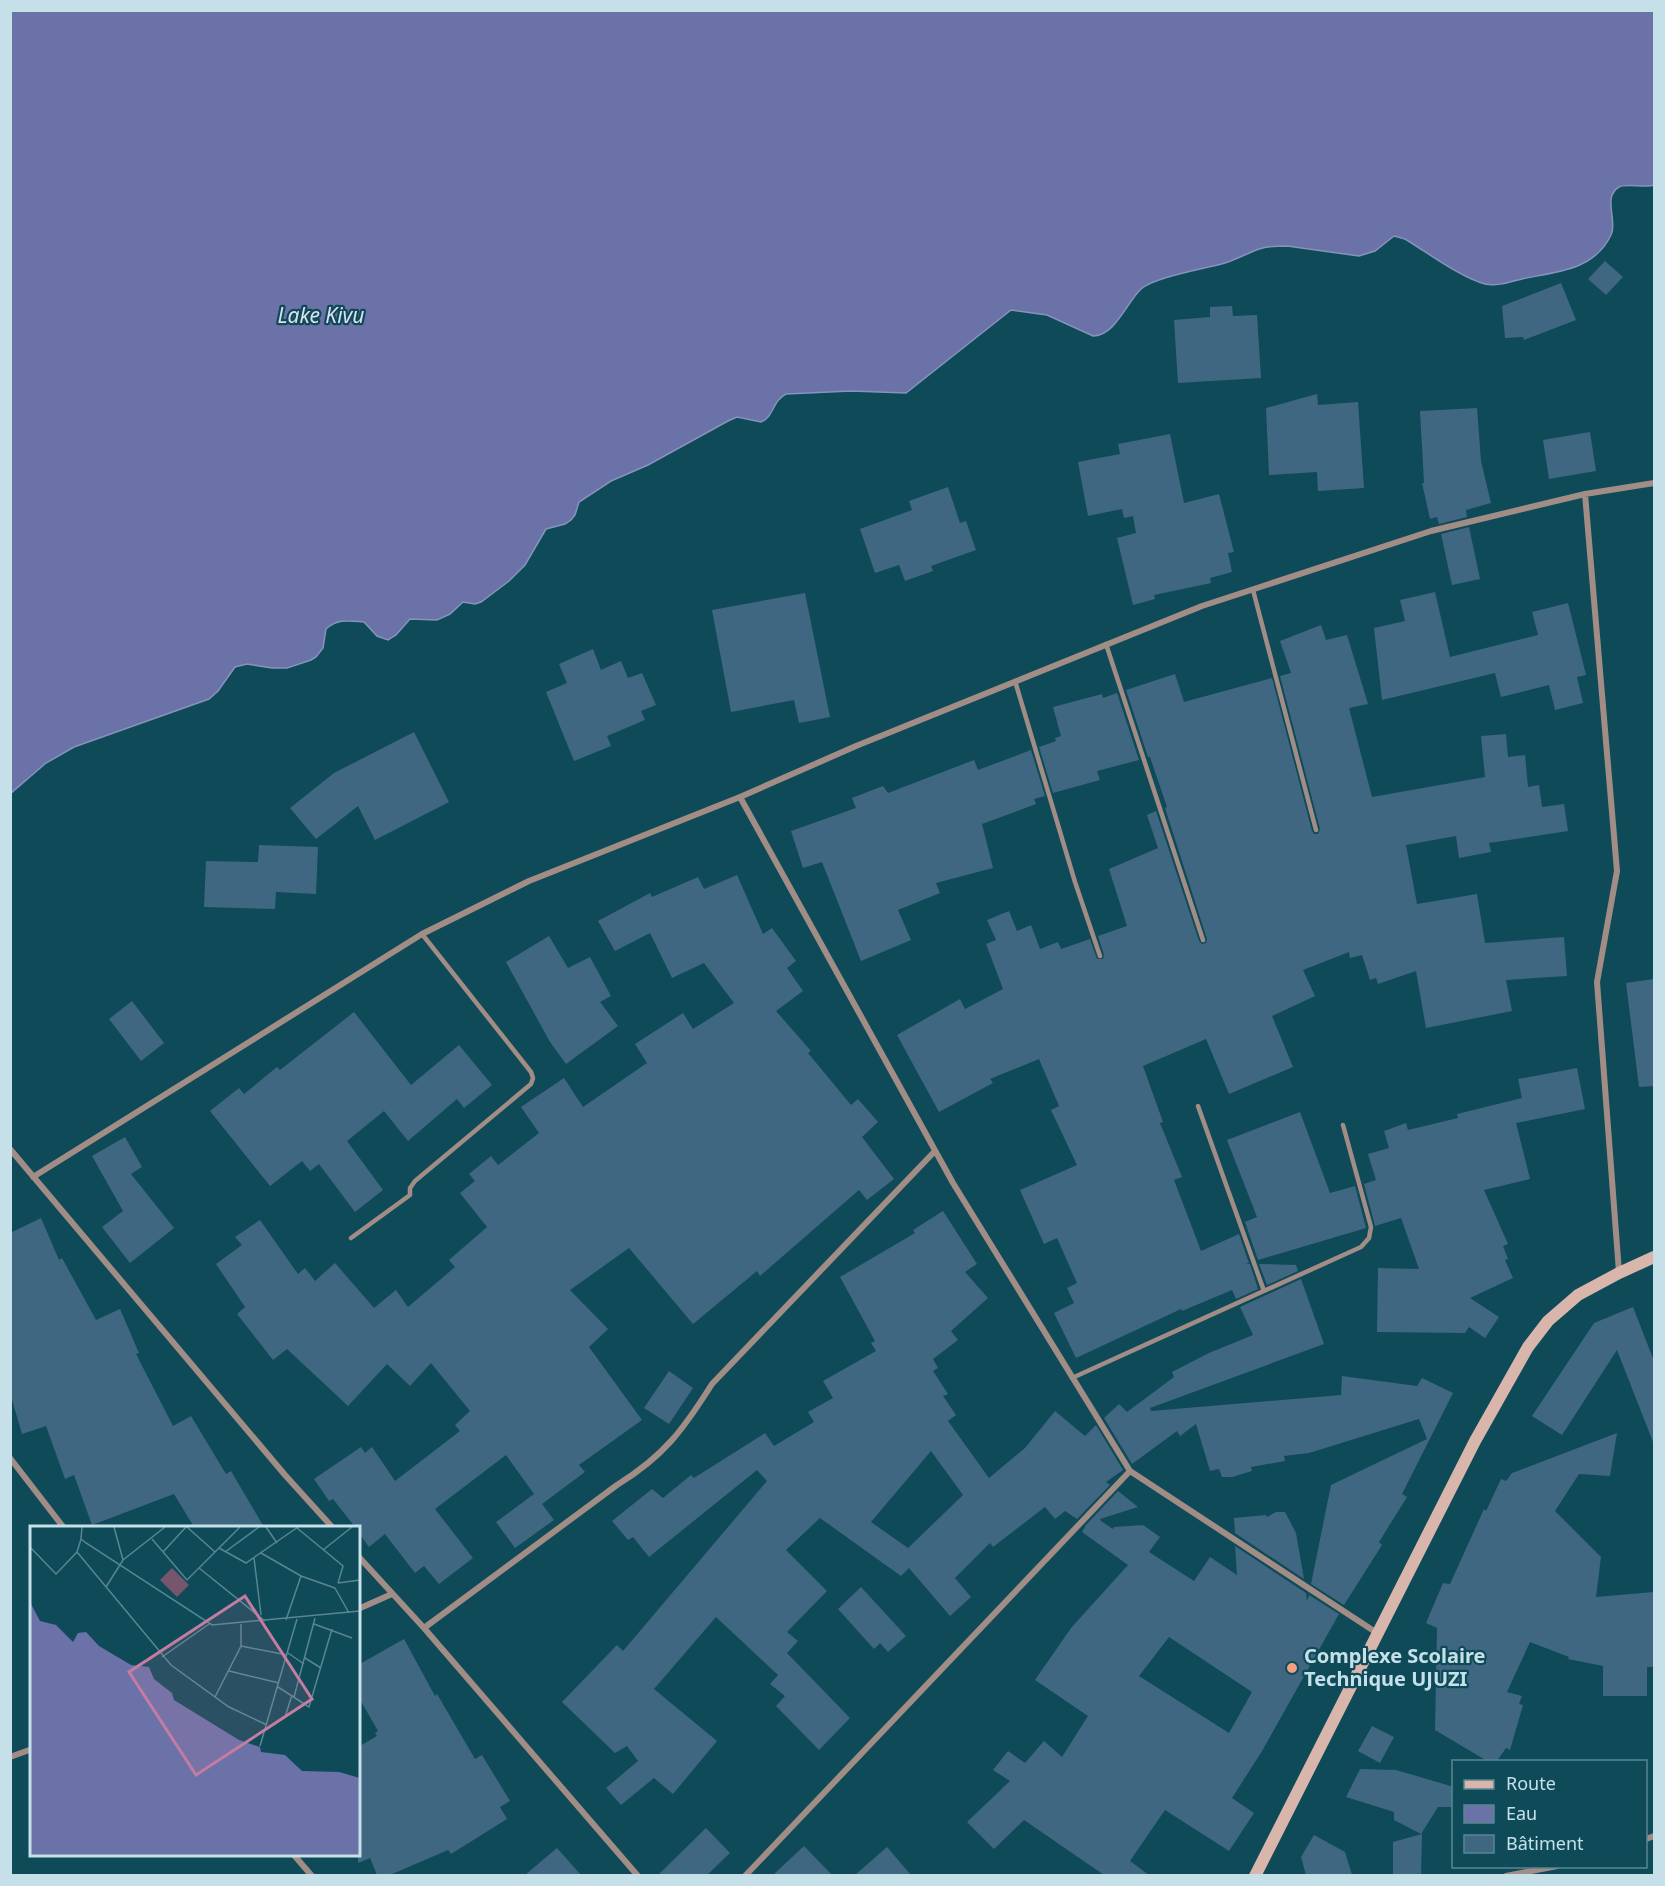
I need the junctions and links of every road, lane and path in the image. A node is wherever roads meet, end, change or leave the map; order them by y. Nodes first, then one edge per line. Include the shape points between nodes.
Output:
1 (1654, 483) edge
2 (1585, 494) junction
3 (1253, 590) junction
4 (1106, 644) junction
5 (1015, 681) junction
6 (740, 797) junction
7 (1316, 830) dead end
8 (422, 934) junction
9 (1203, 940) dead end
10 (1100, 956) dead end
11 (1198, 1106) dead end
12 (1343, 1125) dead end
13 (10, 1149) edge
14 (935, 1151) junction
15 (33, 1177) junction
16 (351, 1238) dead end
17 (1654, 1257) edge
18 (1619, 1272) junction
19 (1264, 1291) junction
20 (1072, 1378) junction
21 (10, 1458) edge
22 (1130, 1471) junction
23 (63, 1526) edge
24 (332, 1526) edge
25 (360, 1558) edge
26 (392, 1594) junction
27 (360, 1608) edge
28 (424, 1628) junction
29 (1377, 1634) junction
30 (30, 1750) edge
31 (10, 1757) edge
32 (295, 1856) edge
33 (1546, 1868) edge
34 (312, 1875) edge
35 (638, 1875) edge
36 (745, 1875) edge
37 (1255, 1875) edge
38 (1506, 1875) edge

1 - 2 street
2 - 3 street via 1431,531
2 - 18 street via 1617,871 1597,982
3 - 4 street
3 - 7 lane
4 - 5 street
4 - 9 lane
5 - 6 street
5 - 10 lane
6 - 8 street via 529,881
6 - 14 street
8 - 15 street
8 - 16 lane via 533,1078 531,1084 415,1181 410,1195
11 - 19 lane
12 - 19 lane via 1371,1227 1369,1238 1361,1247
13 - 15 street
14 - 20 street
14 - 28 street via 712,1384 666,1448
15 - 24 street
17 - 18 street
18 - 29 street via 1578,1295 1548,1321 1528,1347 1475,1441
19 - 20 lane
20 - 22 street
21 - 23 street
22 - 29 street
22 - 36 street
25 - 26 street
26 - 27 street
26 - 28 street
28 - 35 street
29 - 37 street
30 - 31 street
32 - 34 street
33 - 38 street

